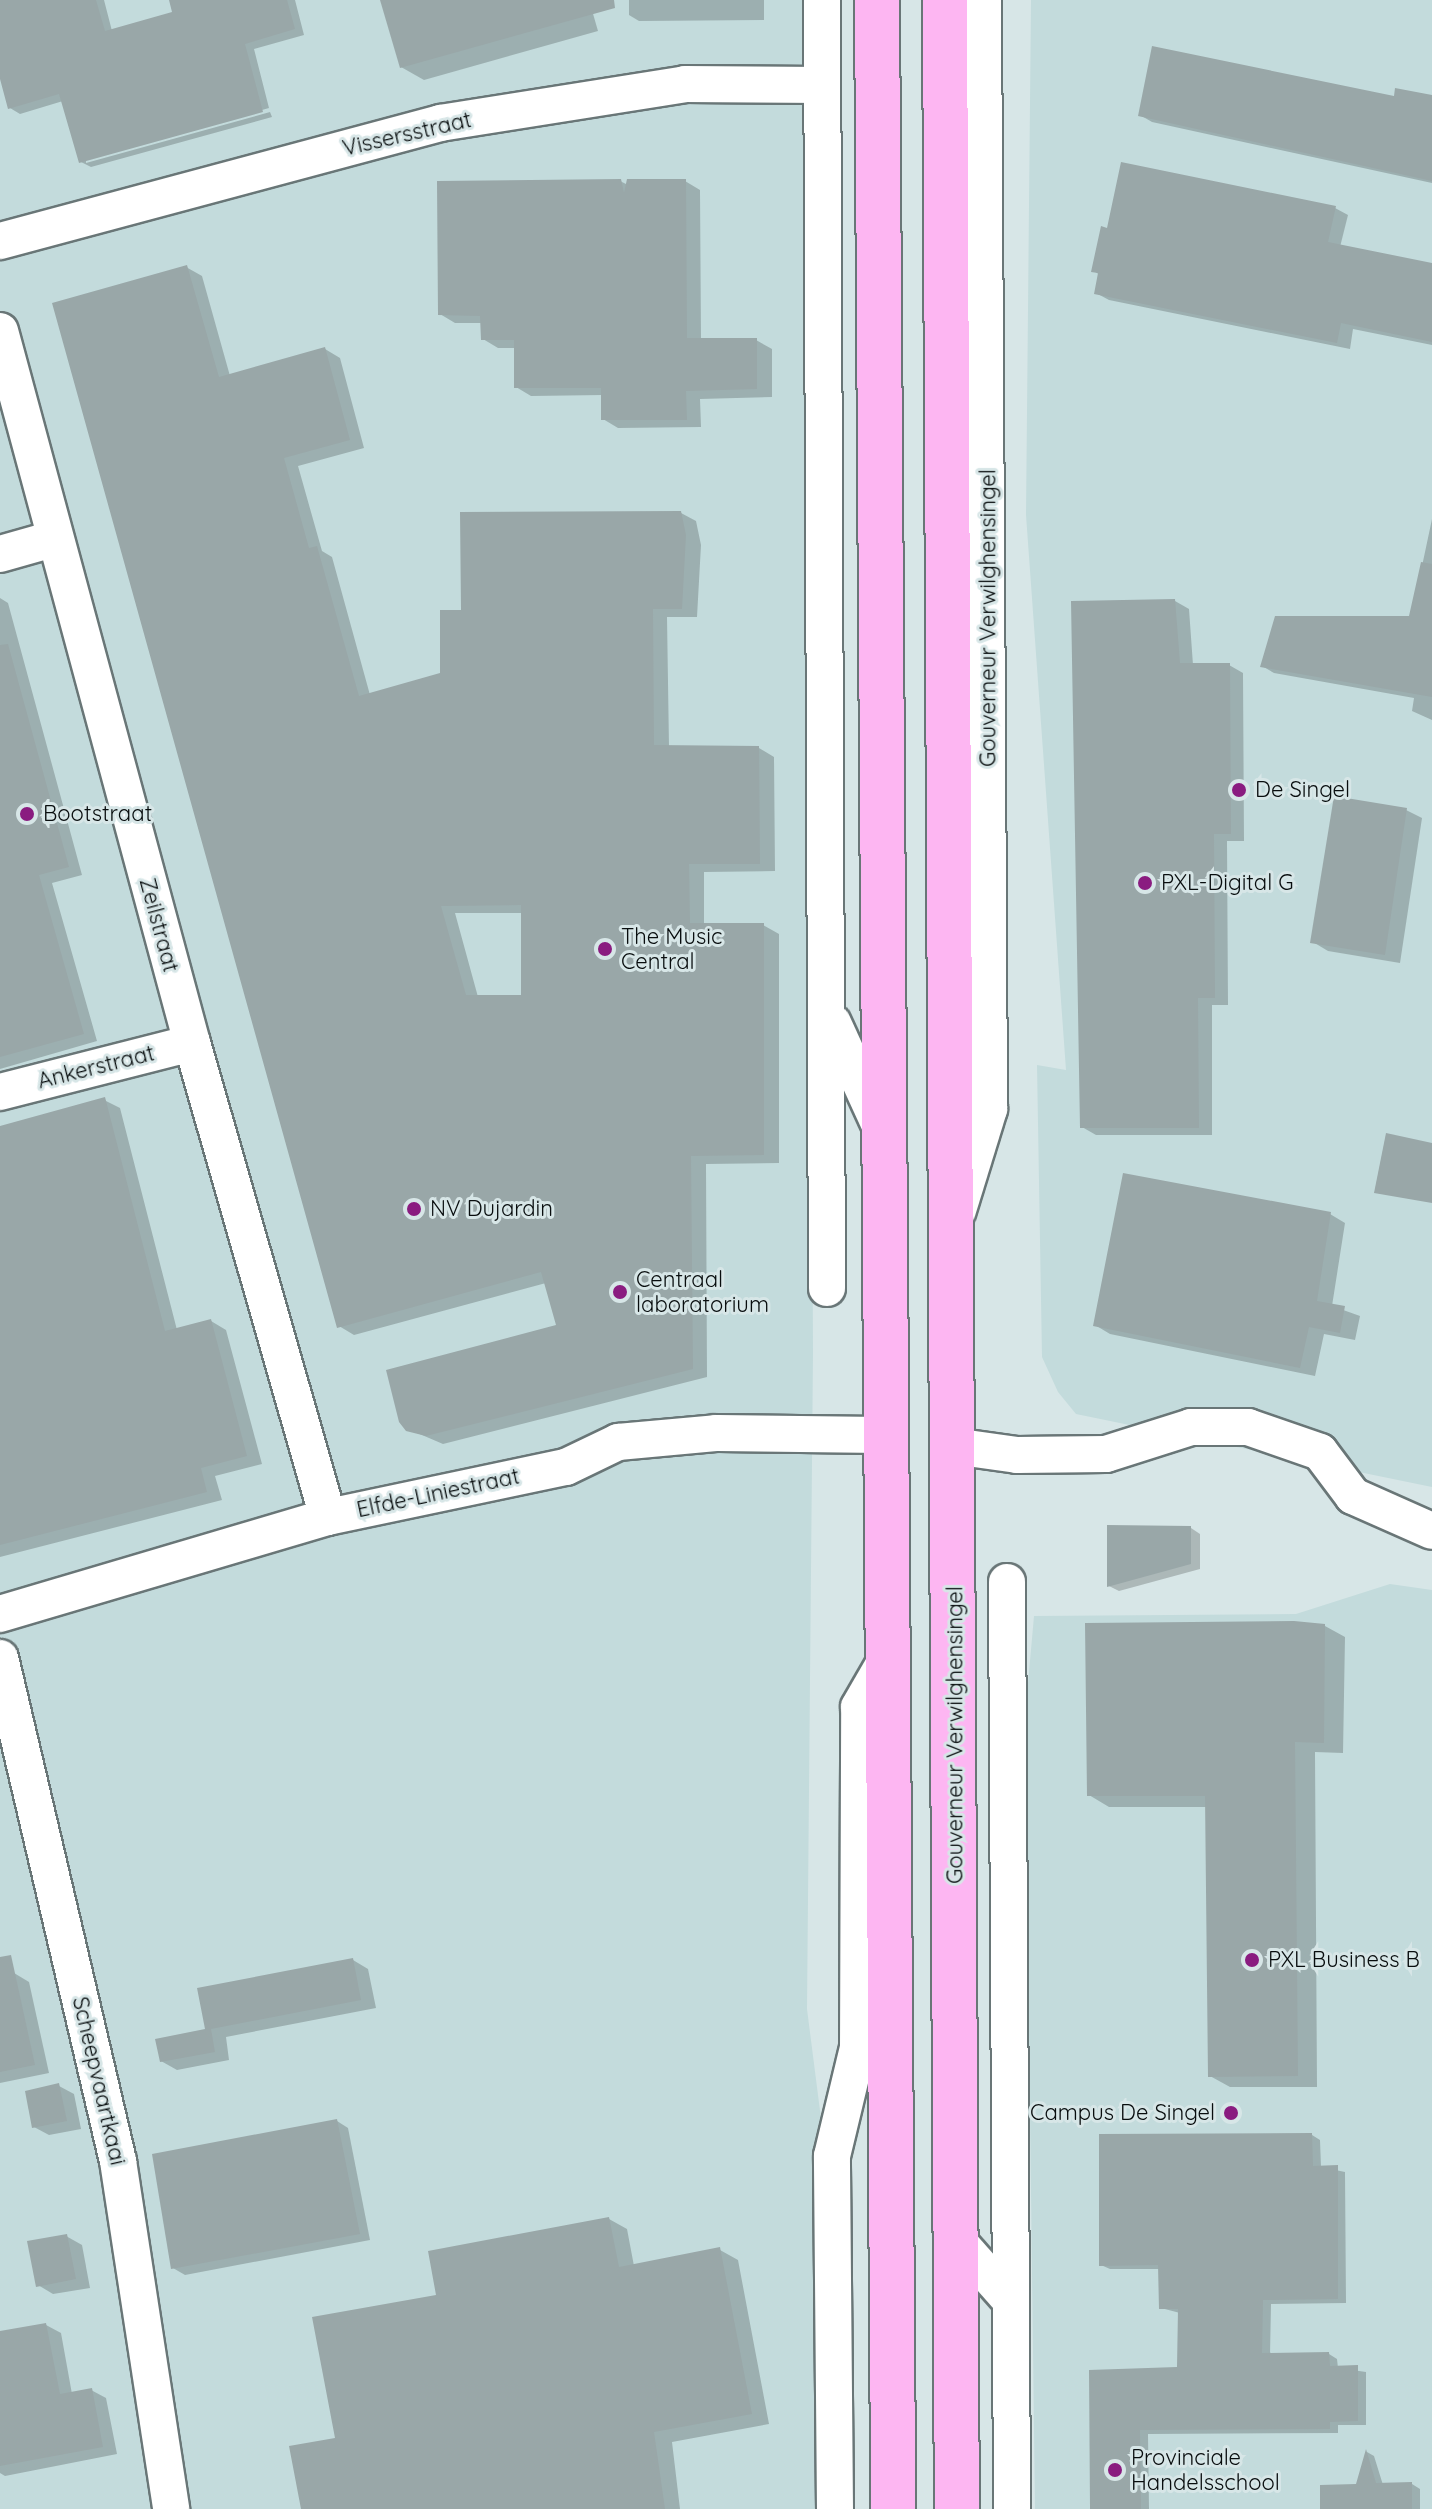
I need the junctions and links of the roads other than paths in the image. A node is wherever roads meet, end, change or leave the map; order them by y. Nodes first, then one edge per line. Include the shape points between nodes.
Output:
1 (822, 0) edge
2 (877, 0) edge
3 (945, 0) edge
4 (983, 0) edge
5 (822, 85) junction
6 (0, 241) edge
7 (0, 331) edge
8 (53, 539) junction
9 (0, 554) edge
10 (829, 1015) junction
11 (192, 1043) junction
12 (0, 1092) edge
13 (884, 1134) junction
14 (951, 1231) junction
15 (827, 1288) dead end
16 (884, 1435) junction
17 (953, 1446) junction
18 (328, 1517) junction
19 (1432, 1531) edge
20 (1007, 1582) dead end
21 (0, 1614) edge
22 (0, 1658) edge
23 (885, 1662) junction
24 (956, 2239) junction
25 (1010, 2300) junction
26 (171, 2509) edge
27 (835, 2509) edge
28 (893, 2509) edge
29 (957, 2509) edge
30 (1012, 2509) edge

1 - 5 street
2 - 13 highway
3 - 14 highway, Gouverneur Verwilghensingel
4 - 14 street, Gouverneur Verwilghensingel via 989,1109
5 - 6 street, Vissersstraat via 685,84 440,123
5 - 10 street
7 - 8 street, Zeilstraat
8 - 9 street
8 - 11 street, Zeilstraat
10 - 13 street
10 - 15 street
11 - 12 street, Ankerstraat
11 - 18 street, Zeilstraat
13 - 16 highway
14 - 17 highway, Gouverneur Verwilghensingel
16 - 17 highway
16 - 18 street, Elfde-Liniestraat via 716,1433 618,1442 566,1467
16 - 23 highway
17 - 19 street via 1017,1455 1106,1454 1191,1427 1248,1427 1320,1452 1353,1496
17 - 24 highway, Gouverneur Verwilghensingel
18 - 21 street, Elfde-Liniestraat
20 - 25 street
22 - 26 street, Scheepvaartkaai via 118,2161
23 - 27 street via 859,1707 858,2048 832,2156
23 - 28 highway
24 - 25 street
24 - 29 highway, Gouverneur Verwilghensingel
25 - 30 street

